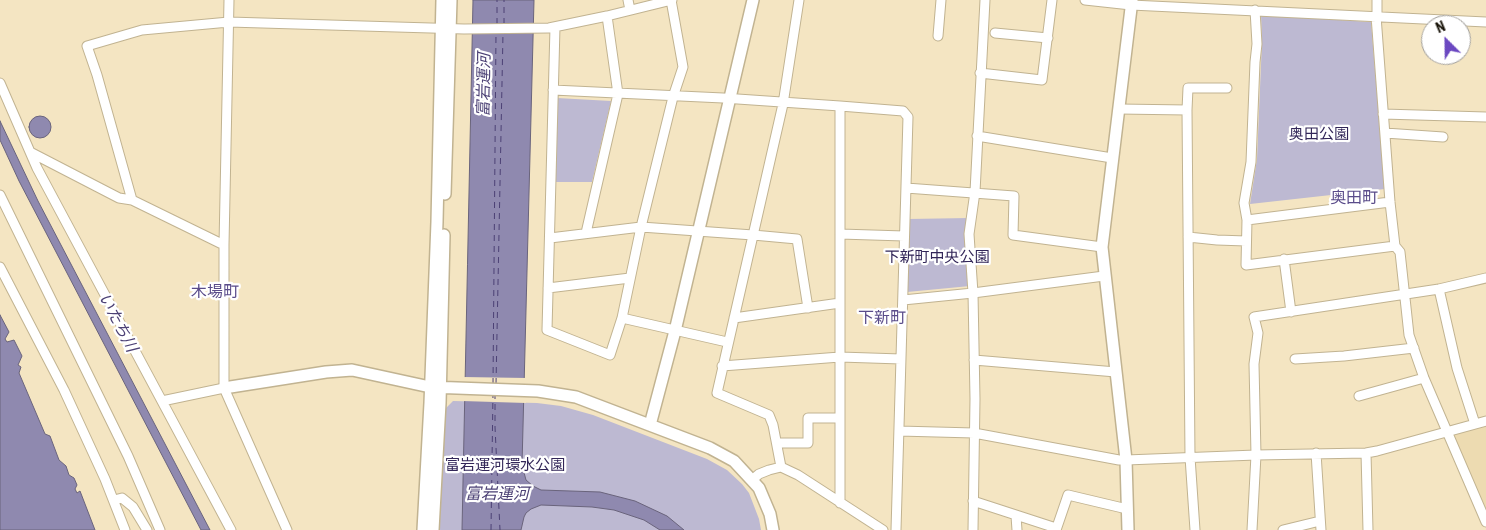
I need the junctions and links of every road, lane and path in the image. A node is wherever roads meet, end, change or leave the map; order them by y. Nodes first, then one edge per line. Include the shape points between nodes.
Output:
1 (229, 0) edge
2 (442, 0) edge
3 (451, 0) edge
4 (628, 0) edge
5 (671, 0) edge
6 (753, 0) edge
7 (799, 0) edge
8 (941, 0) edge
9 (985, 0) edge
10 (1052, 0) edge
11 (1085, 0) edge
12 (1377, 0) edge
13 (1132, 3) edge
14 (630, 10) junction
15 (1254, 10) junction
16 (607, 16) junction
17 (1376, 16) junction
18 (229, 22) junction
19 (1486, 22) edge
20 (554, 27) junction
21 (446, 28) junction
22 (995, 33) dead end
23 (938, 36) dead end
24 (1048, 38) junction
25 (980, 73) junction
26 (0, 83) edge
27 (1227, 88) dead end
28 (553, 90) junction
29 (618, 94) junction
30 (672, 97) junction
31 (729, 99) junction
32 (784, 104) junction
33 (840, 106) junction
34 (1119, 109) junction
35 (1187, 110) junction
36 (1383, 114) junction
37 (1486, 117) edge
38 (1385, 133) junction
39 (977, 136) junction
40 (1443, 137) dead end
41 (30, 152) junction
42 (1112, 158) junction
43 (906, 188) junction
44 (975, 192) junction
45 (0, 196) edge
46 (132, 200) junction
47 (1390, 202) junction
48 (1247, 220) junction
49 (641, 228) junction
50 (699, 231) junction
51 (586, 233) junction
52 (840, 234) junction
53 (753, 235) junction
54 (904, 236) junction
55 (1188, 237) junction
56 (550, 238) junction
57 (1246, 241) junction
58 (224, 245) junction
59 (1395, 246) junction
60 (1102, 247) junction
61 (1284, 259) junction
62 (0, 267) edge
63 (1104, 276) junction
64 (630, 278) junction
65 (1486, 278) edge
66 (548, 288) junction
67 (1439, 289) junction
68 (973, 293) junction
69 (1404, 294) junction
70 (903, 300) junction
71 (840, 303) junction
72 (808, 308) junction
73 (1291, 312) junction
74 (622, 318) junction
75 (734, 318) junction
76 (675, 331) junction
77 (728, 342) junction
78 (1414, 348) junction
79 (840, 357) junction
80 (901, 358) junction
81 (1296, 358) dead end
82 (974, 360) junction
83 (722, 366) junction
84 (1116, 372) junction
85 (1424, 378) junction
86 (435, 387) junction
87 (224, 388) junction
88 (1359, 396) dead end
89 (162, 401) junction
90 (840, 418) junction
91 (1486, 422) edge
92 (1475, 424) junction
93 (650, 425) junction
94 (899, 431) junction
95 (1446, 431) junction
96 (974, 433) junction
97 (776, 443) junction
98 (1316, 453) junction
99 (1366, 453) junction
100 (1256, 455) junction
101 (1190, 457) junction
102 (1126, 460) junction
103 (781, 468) junction
104 (752, 480) junction
105 (114, 500) junction
106 (973, 501) junction
107 (840, 503) junction
108 (1127, 509) junction
109 (1016, 516) junction
110 (1486, 522) edge
111 (1321, 526) edge
112 (1056, 529) edge
113 (124, 530) edge
114 (146, 530) edge
115 (160, 530) edge
116 (231, 530) edge
117 (288, 530) edge
118 (423, 530) edge
119 (433, 530) edge
120 (773, 530) edge
121 (883, 530) edge
122 (896, 530) edge
123 (973, 530) edge
124 (1017, 530) edge
125 (1128, 530) edge
126 (1195, 530) edge
127 (1252, 530) edge
128 (1283, 530) edge
129 (1368, 530) edge

1 - 18 street
2 - 21 street
3 - 21 street
4 - 14 street
5 - 14 street
5 - 30 street via 683,67
6 - 31 street
7 - 32 street
8 - 23 street
9 - 25 street
10 - 24 street
11 - 13 street
12 - 17 street
13 - 15 street
13 - 34 street
14 - 16 street
15 - 17 street
15 - 48 street via 1257,44 1251,162 1244,203
16 - 20 street
16 - 29 street
17 - 19 street
17 - 36 street
18 - 21 street
18 - 46 street via 142,30 87,46
18 - 58 street
20 - 21 street
20 - 28 street
21 - 86 street via 437,222
22 - 24 street
24 - 25 street via 1042,80
25 - 39 street
26 - 41 street
27 - 35 street via 1188,88
28 - 29 street
28 - 56 street
29 - 30 street
29 - 51 street
30 - 31 street
30 - 49 street
31 - 32 street
31 - 50 street
32 - 33 street
32 - 53 street
33 - 43 street via 903,111 908,117
33 - 52 street
34 - 35 street
34 - 42 street
35 - 55 street
36 - 37 street
36 - 38 street
38 - 40 street
38 - 47 street
39 - 42 street
39 - 44 street
41 - 46 street via 119,198
41 - 89 street
42 - 60 street
43 - 44 street
43 - 54 street
44 - 60 street via 1014,196 1013,235
44 - 68 street via 969,234
45 - 115 street via 128,456
46 - 58 street
47 - 48 street
47 - 59 street
48 - 57 street
49 - 50 street
49 - 51 street
49 - 64 street
50 - 53 street
50 - 76 street
51 - 56 street
52 - 54 street
52 - 71 street
53 - 72 street via 796,239
53 - 75 street
54 - 70 street
55 - 57 street
55 - 101 street
56 - 66 street
57 - 61 street via 1246,265
58 - 87 street
59 - 61 street
59 - 69 street via 1400,252
60 - 63 street
61 - 73 street
62 - 105 street via 64,390
63 - 68 street
63 - 84 street
64 - 66 street
64 - 74 street
65 - 67 street
66 - 74 street via 547,330 610,355
67 - 69 street
67 - 92 street via 1457,368
68 - 70 street
68 - 82 street
69 - 73 street
69 - 78 street via 1409,335
70 - 80 street
71 - 72 street
71 - 79 street
72 - 75 street
73 - 100 street via 1254,317 1258,333 1254,364
74 - 76 street
75 - 77 street
76 - 77 street
76 - 93 street
77 - 83 street
78 - 81 street
78 - 85 street
79 - 80 street
79 - 83 street
79 - 90 street
80 - 94 street
82 - 84 street
82 - 96 street
83 - 97 street via 717,393 769,415
84 - 102 street
85 - 88 street
85 - 95 street
86 - 87 street via 341,370
86 - 93 street via 538,391 576,397
86 - 118 street
86 - 119 street
87 - 89 street
87 - 117 street
89 - 116 street
90 - 97 street via 808,418 808,442
90 - 107 street
91 - 92 street
92 - 95 street
93 - 104 street via 710,448 734,461
94 - 96 street
94 - 122 street
95 - 99 street
95 - 110 street
96 - 102 street
96 - 106 street
97 - 103 street
98 - 99 street
98 - 100 street
98 - 111 street
99 - 129 street
100 - 101 street
100 - 127 street
101 - 102 street
101 - 126 street
102 - 108 street
103 - 104 street via 759,474
103 - 107 street via 798,475
104 - 120 street via 765,500
105 - 113 street
105 - 114 street via 122,498 133,507
106 - 109 street
106 - 123 street
107 - 121 street
108 - 112 street via 1068,495
108 - 125 street
109 - 112 street
109 - 124 street
111 - 128 street

